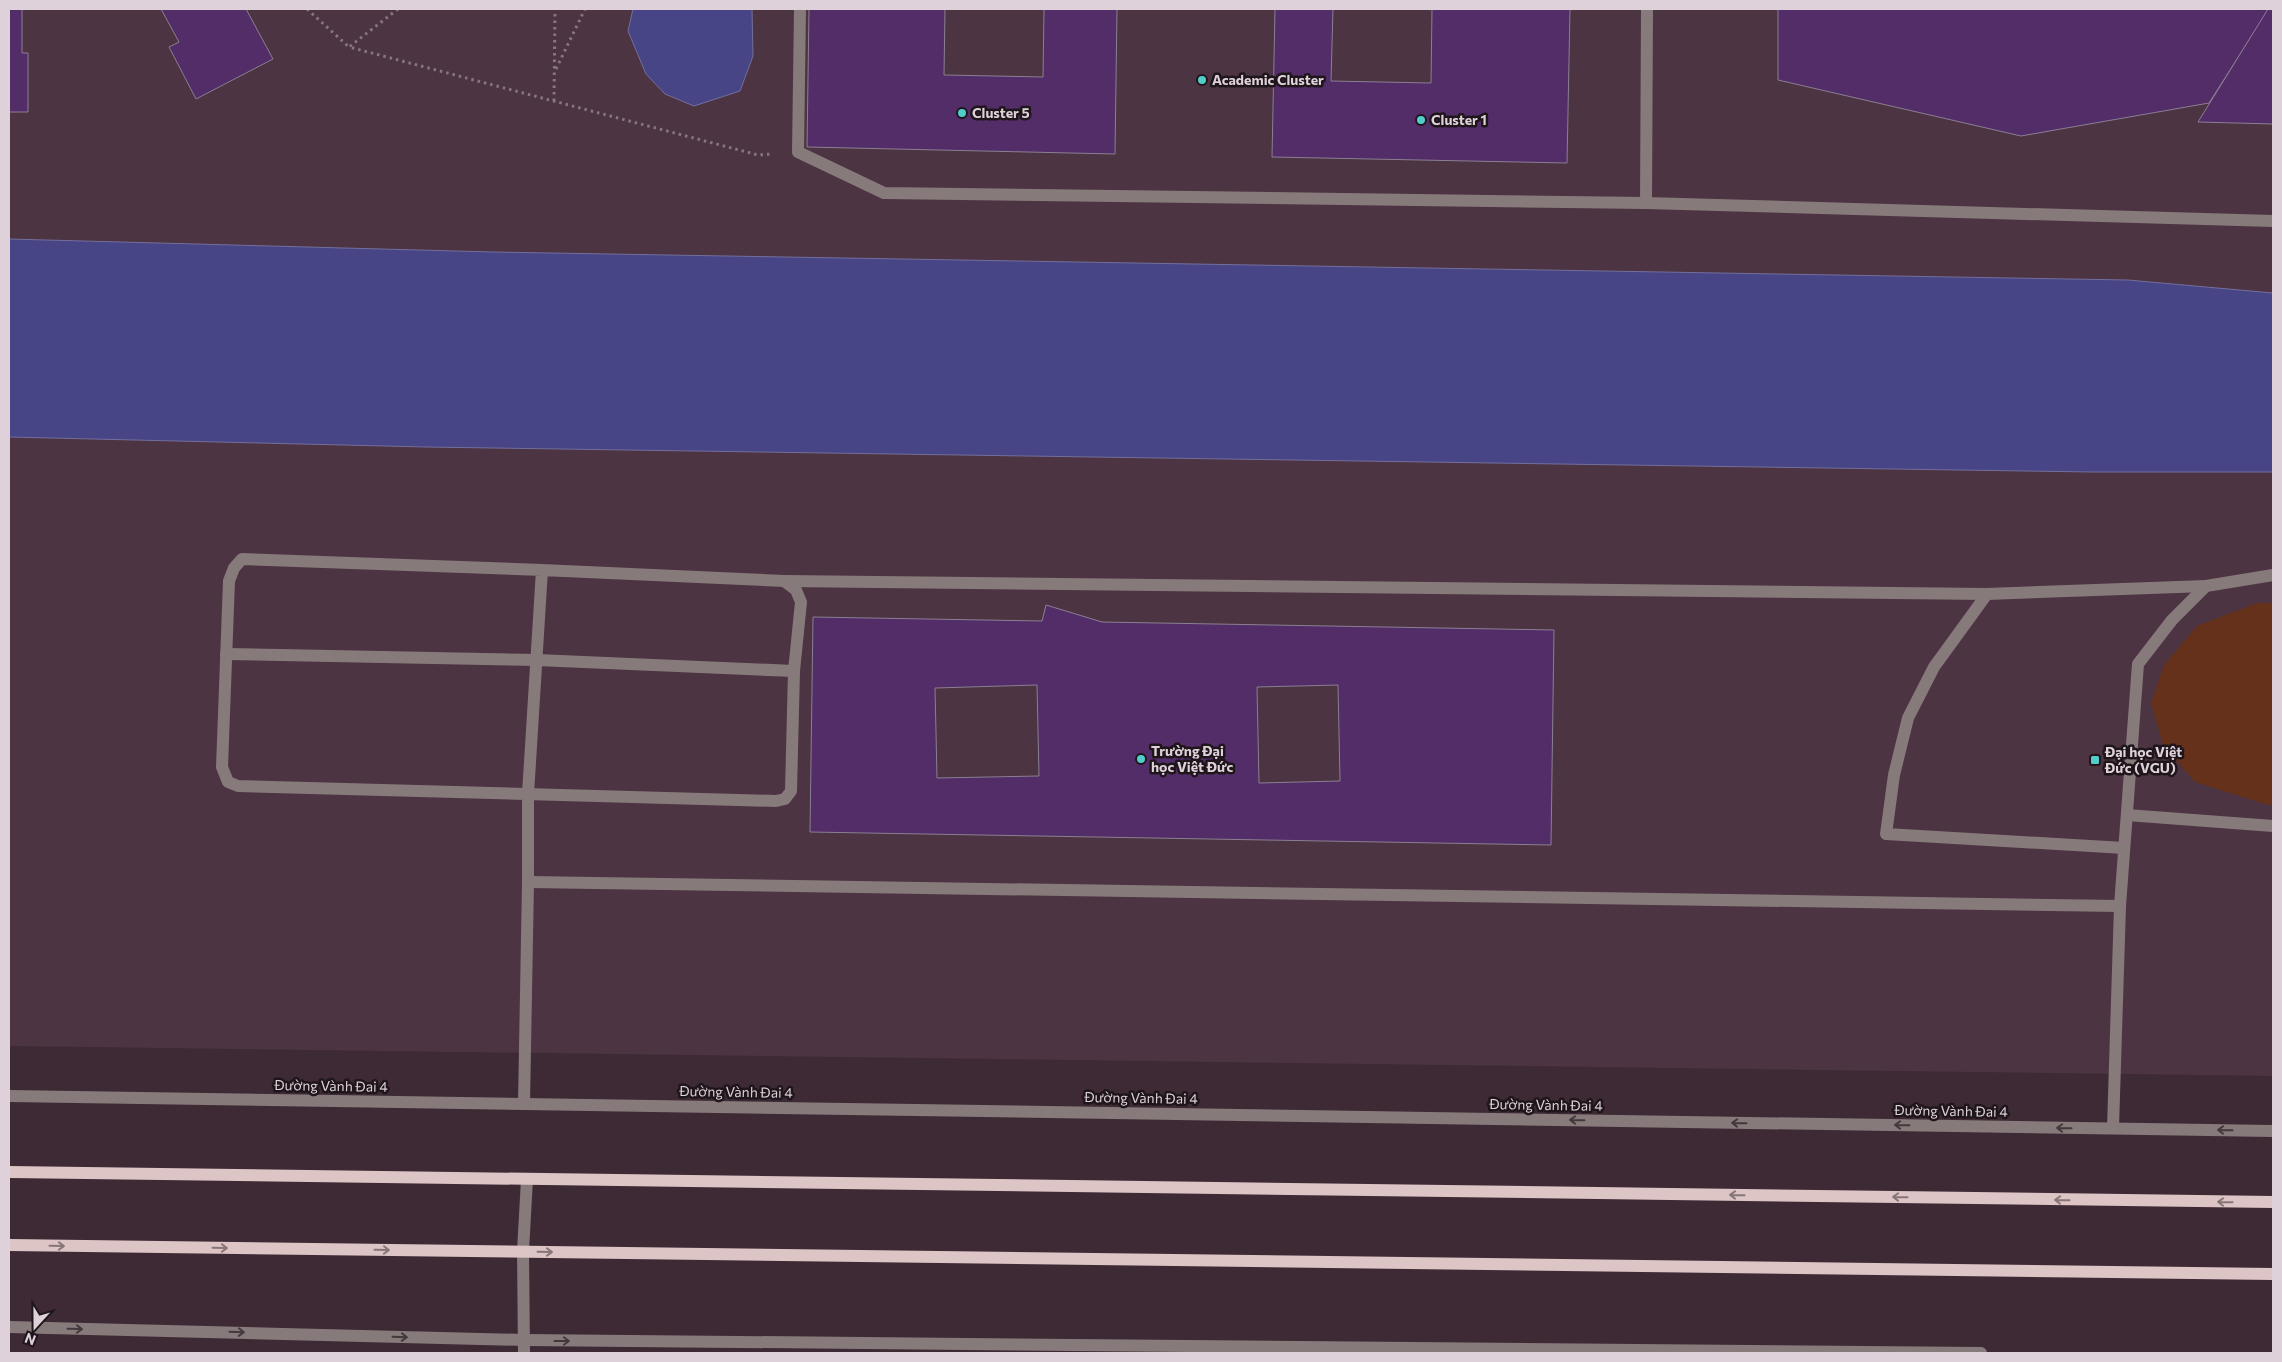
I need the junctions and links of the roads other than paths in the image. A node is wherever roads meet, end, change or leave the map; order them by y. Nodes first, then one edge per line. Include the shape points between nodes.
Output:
1 (800, 9) edge
2 (1647, 9) edge
3 (1646, 203) junction
4 (2273, 221) edge
5 (542, 570) junction
6 (2273, 575) edge
7 (784, 581) junction
8 (2206, 586) junction
9 (1987, 594) junction
10 (226, 654) junction
11 (537, 660) junction
12 (794, 671) junction
13 (528, 794) junction
14 (2127, 815) junction
15 (2273, 826) edge
16 (2124, 848) junction
17 (528, 882) junction
18 (2120, 906) junction
19 (9, 1096) edge
20 (524, 1104) junction
21 (2113, 1128) junction
22 (2273, 1130) edge
23 (9, 1172) edge
24 (527, 1178) junction
25 (2273, 1202) edge
26 (9, 1245) edge
27 (523, 1251) junction
28 (2273, 1274) edge
29 (9, 1327) edge
30 (524, 1347) edge
31 (1981, 1353) edge

1 - 3 street via 798,152 884,193
2 - 3 street
3 - 4 street
5 - 7 street
5 - 10 street via 242,559 228,581
5 - 11 street
6 - 8 street
7 - 9 street
7 - 12 street via 796,590 800,602
8 - 9 street
8 - 14 street via 2172,620 2138,664
9 - 16 street via 1934,667 1908,718 1894,775 1886,834
10 - 11 street
10 - 13 street via 222,767 228,782 238,786
11 - 12 street
11 - 13 street
12 - 13 street via 791,791 785,799
13 - 17 street
14 - 15 street
14 - 16 street
16 - 18 street
17 - 18 street
17 - 20 street
18 - 21 street
19 - 20 street, Đường Vành Đai 4
21 -> 20 street, Đường Vành Đai 4
22 -> 21 street, Đường Vành Đai 4
23 - 24 main road
25 -> 24 main road
24 - 27 street
26 -> 27 main road
27 -> 28 main road
27 - 30 street
29 -> 30 street
30 -> 31 street

